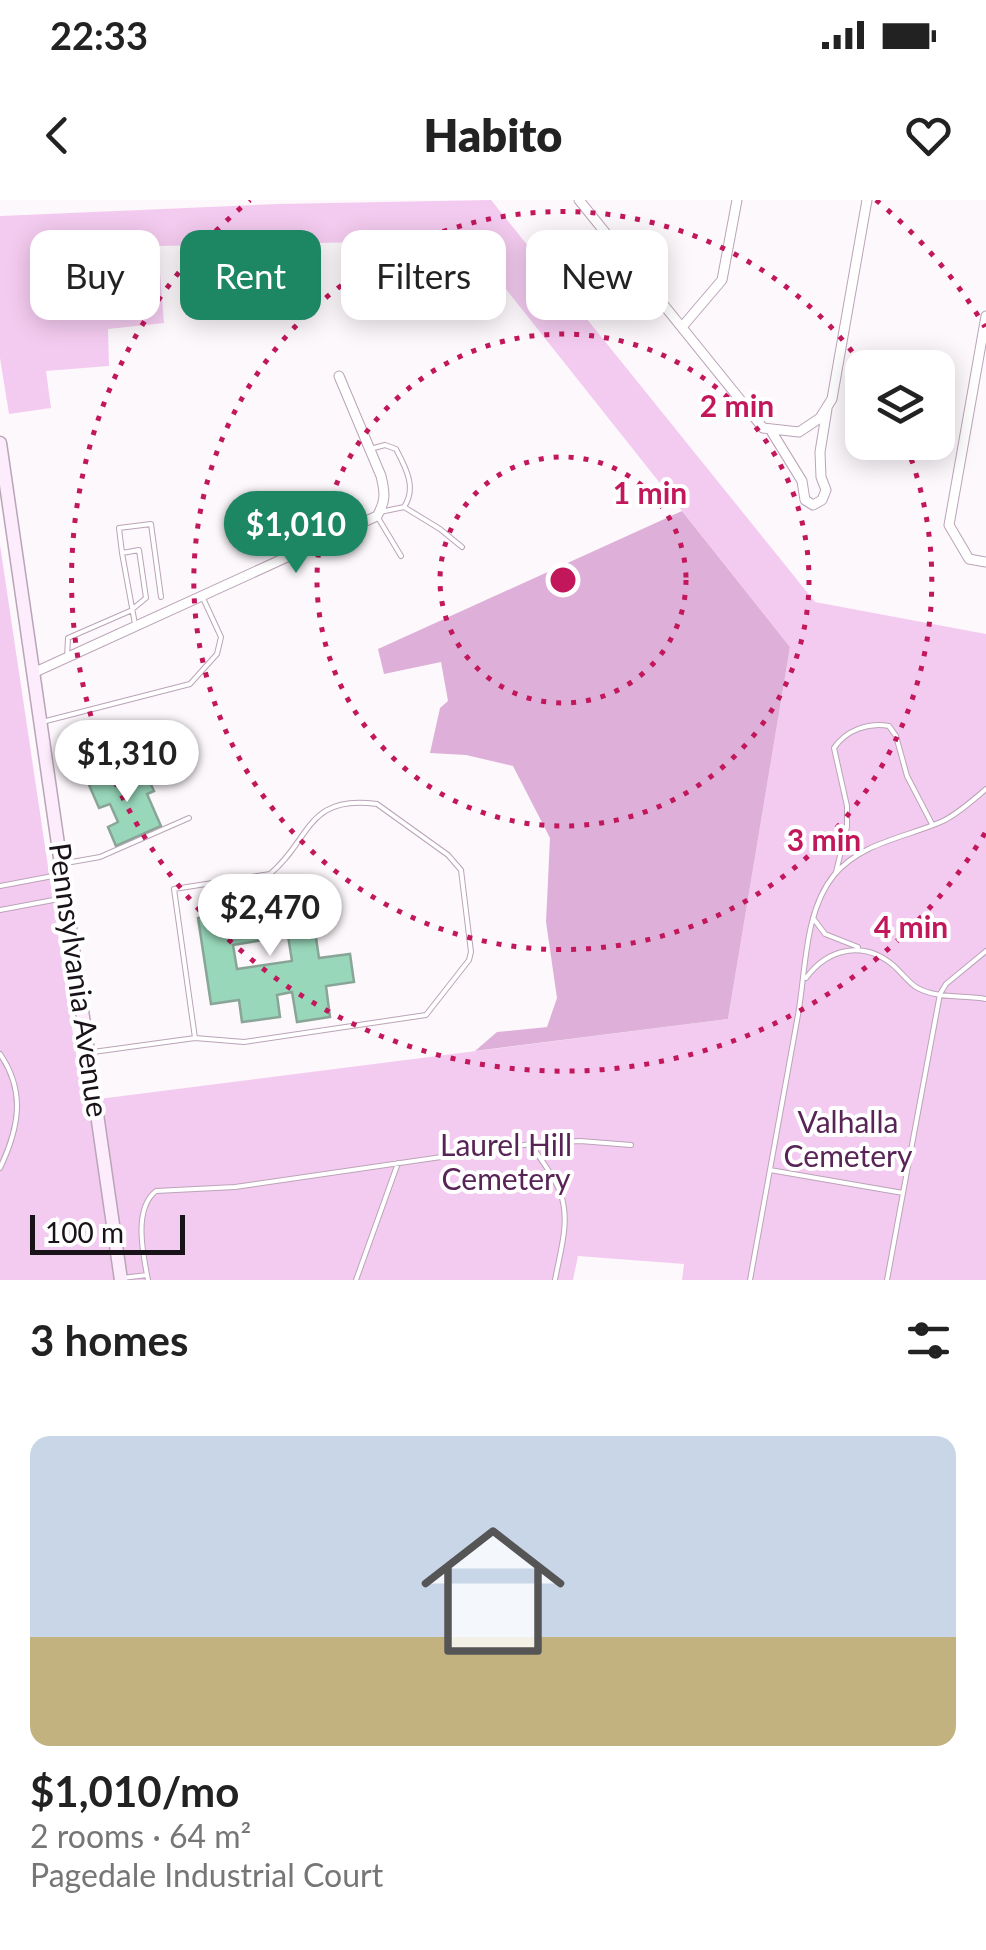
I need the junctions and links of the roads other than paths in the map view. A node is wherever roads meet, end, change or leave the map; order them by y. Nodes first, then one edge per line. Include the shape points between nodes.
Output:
1 (579, 200) edge
2 (738, 200) edge
3 (868, 200) edge
4 (986, 316) edge
5 (682, 327) junction
6 (339, 376) dead end
7 (828, 406) junction
8 (770, 429) junction
9 (0, 443) edge
10 (370, 449) junction
11 (404, 508) junction
12 (378, 514) junction
13 (462, 547) dead end
14 (122, 552) junction
15 (402, 556) dead end
16 (155, 558) junction
17 (140, 560) junction
18 (986, 562) edge
19 (202, 596) junction
20 (160, 597) dead end
21 (130, 611) junction
22 (135, 625) junction
23 (67, 657) junction
24 (33, 672) junction
25 (40, 722) junction
26 (986, 789) edge
27 (189, 818) dead end
28 (932, 824) junction
29 (62, 869) junction
30 (835, 874) junction
31 (0, 886) edge
32 (66, 898) junction
33 (0, 910) edge
34 (814, 918) junction
35 (863, 948) junction
36 (986, 951) edge
37 (805, 979) junction
38 (940, 994) junction
39 (986, 999) edge
40 (195, 1038) junction
41 (88, 1053) junction
42 (0, 1054) edge
43 (531, 1144) junction
44 (631, 1145) dead end
45 (398, 1163) junction
46 (0, 1168) edge
47 (770, 1170) junction
48 (903, 1193) junction
49 (148, 1278) edge
50 (121, 1279) edge
51 (356, 1280) edge
52 (555, 1280) edge
53 (750, 1280) edge
54 (887, 1280) edge

1 - 5 street
2 - 5 street via 722,280
3 - 7 street
4 - 18 street via 949,526 969,559
5 - 8 street
6 - 10 street
7 - 8 street via 799,432
7 - 8 street via 820,466 826,490 813,504
9 - 24 street, Pennsylvania Avenue
10 - 11 lane via 396,449 411,485
10 - 12 street via 386,492
11 - 12 lane
11 - 13 lane
12 - 15 lane
12 - 19 street
14 - 16 lane via 119,528 150,524
14 - 17 lane via 139,550
14 - 21 lane
16 - 17 lane
16 - 20 lane
17 - 21 lane via 146,598
19 - 22 street
19 - 25 lane via 221,637 217,654 190,684
21 - 22 lane
21 - 23 lane via 68,638
22 - 23 street
23 - 24 street
24 - 25 street, Pennsylvania Avenue
25 - 29 street, Pennsylvania Avenue
26 - 28 lane
27 - 29 lane
28 - 30 lane via 880,842
28 - 30 lane via 890,726 855,730 834,748 848,806
29 - 31 lane
29 - 32 street, Pennsylvania Avenue
30 - 34 lane
32 - 33 lane
32 - 41 street, Pennsylvania Avenue
34 - 35 lane via 825,934
34 - 37 lane
35 - 37 lane via 830,957
35 - 38 lane via 917,988
36 - 38 lane
37 - 47 lane
38 - 39 lane
38 - 48 lane
40 - 40 lane via 244,1042 426,1014 471,952 460,870 368,802 320,812 270,874 174,889
40 - 41 lane
41 - 50 street, Pennsylvania Avenue
42 - 46 lane via 19,1102
43 - 44 lane
43 - 45 lane
43 - 52 lane via 563,1207
45 - 49 lane via 156,1192 142,1212
45 - 51 lane
47 - 48 lane
47 - 53 lane
48 - 54 lane
49 - 50 lane

